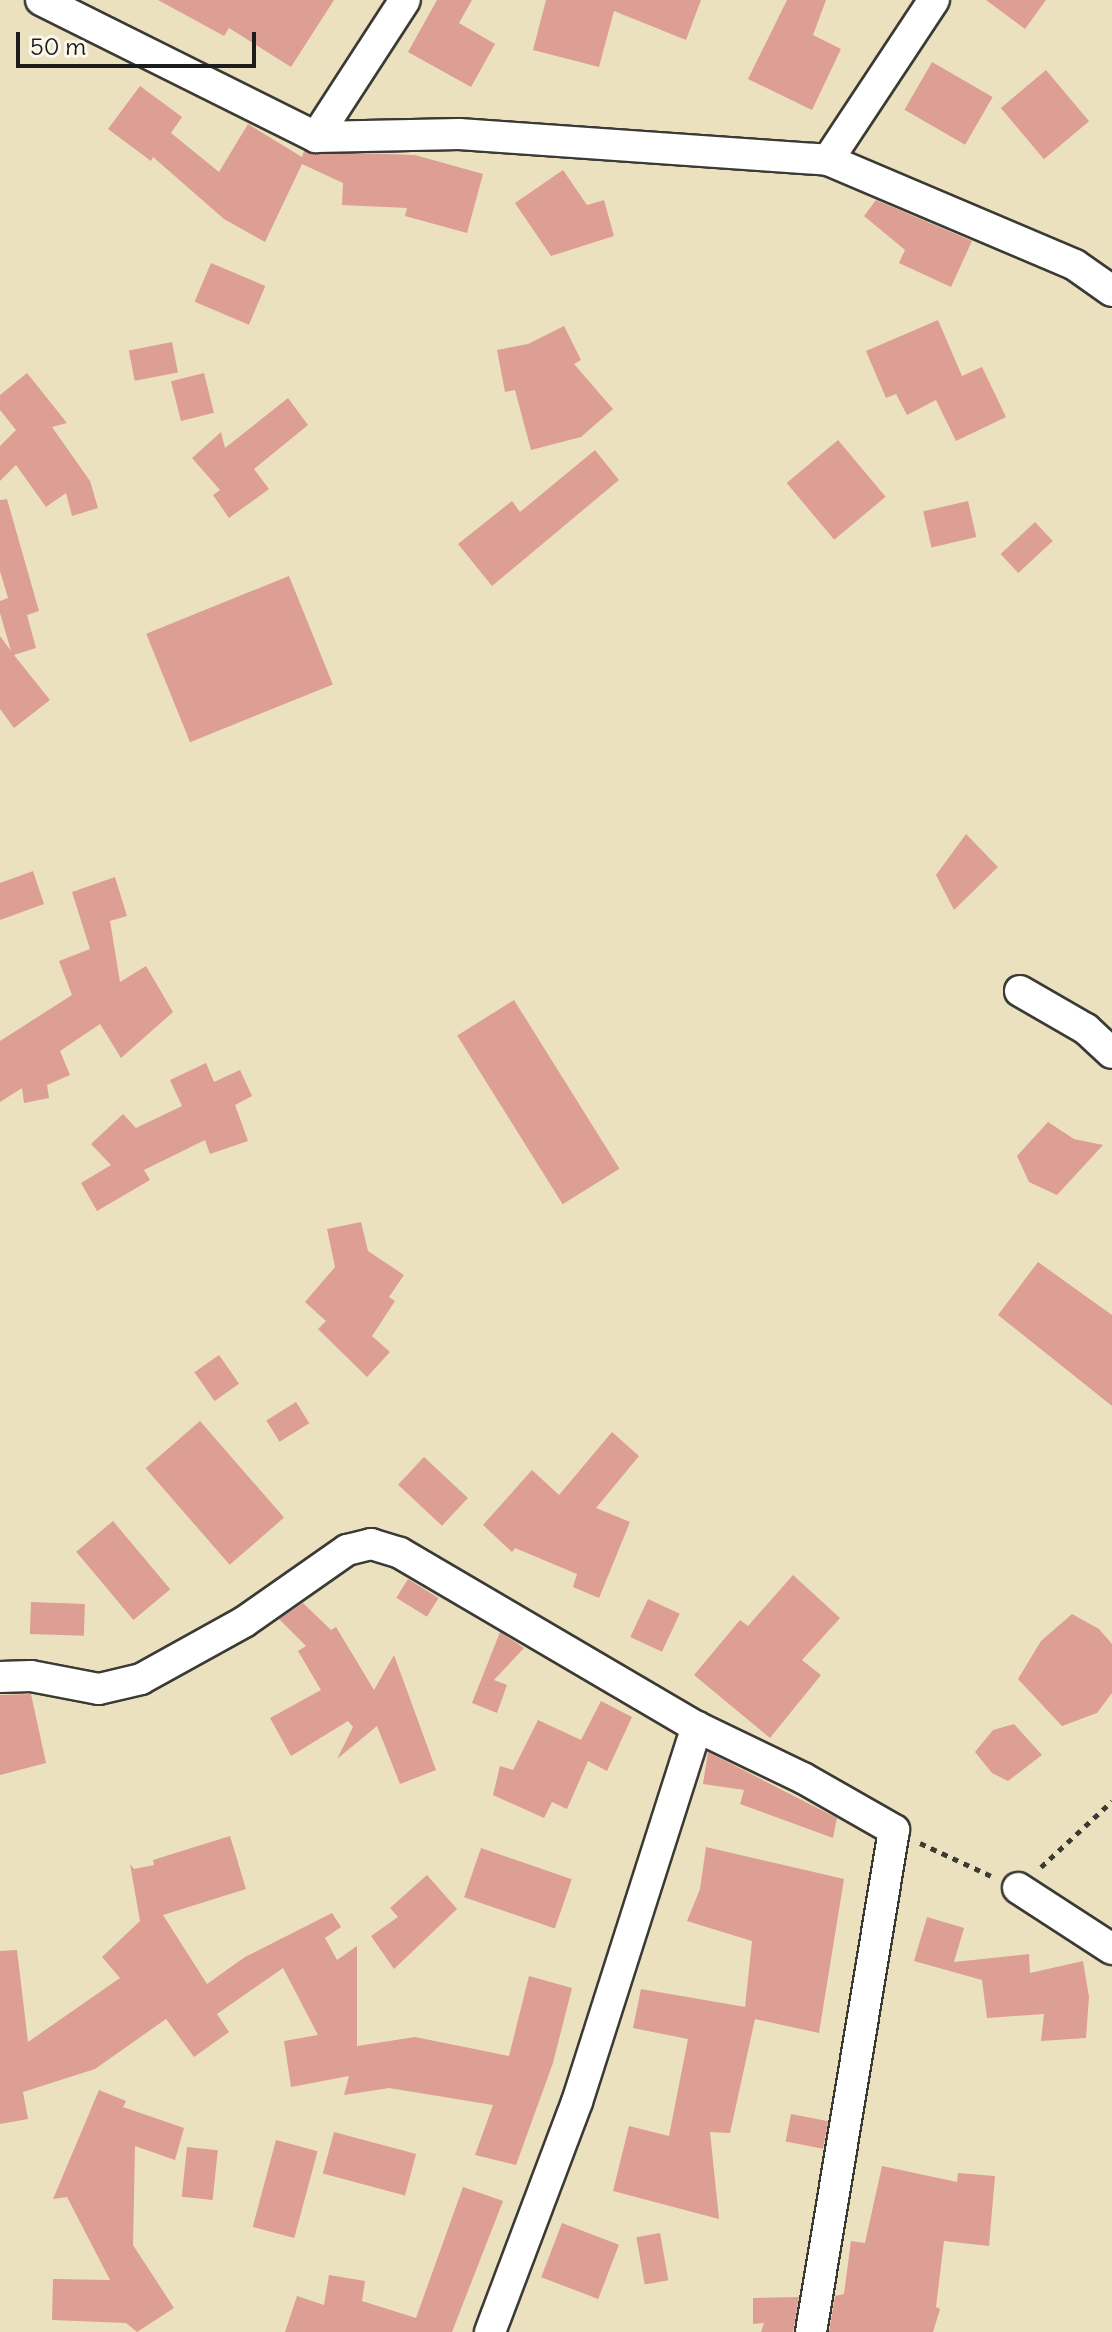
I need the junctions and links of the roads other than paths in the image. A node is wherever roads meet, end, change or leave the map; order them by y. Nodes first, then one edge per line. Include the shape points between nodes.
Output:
1 (41, 0) edge
2 (405, 0) edge
3 (934, 0) edge
4 (316, 137) junction
5 (828, 160) junction
6 (1112, 291) edge
7 (1020, 991) dead end
8 (1112, 1053) edge
9 (0, 1677) edge
10 (697, 1727) junction
11 (1018, 1888) road end
12 (1112, 1949) edge
13 (490, 2332) edge
14 (811, 2332) edge

1 - 4 street
2 - 4 street
3 - 5 street
4 - 5 street via 459,134
5 - 6 street via 1075,265
7 - 8 street via 1086,1029
9 - 10 street via 31,1676 99,1689 141,1679 244,1622 347,1550 371,1544 400,1553
10 - 13 street via 577,2102
10 - 14 street via 894,1830
11 - 12 street

